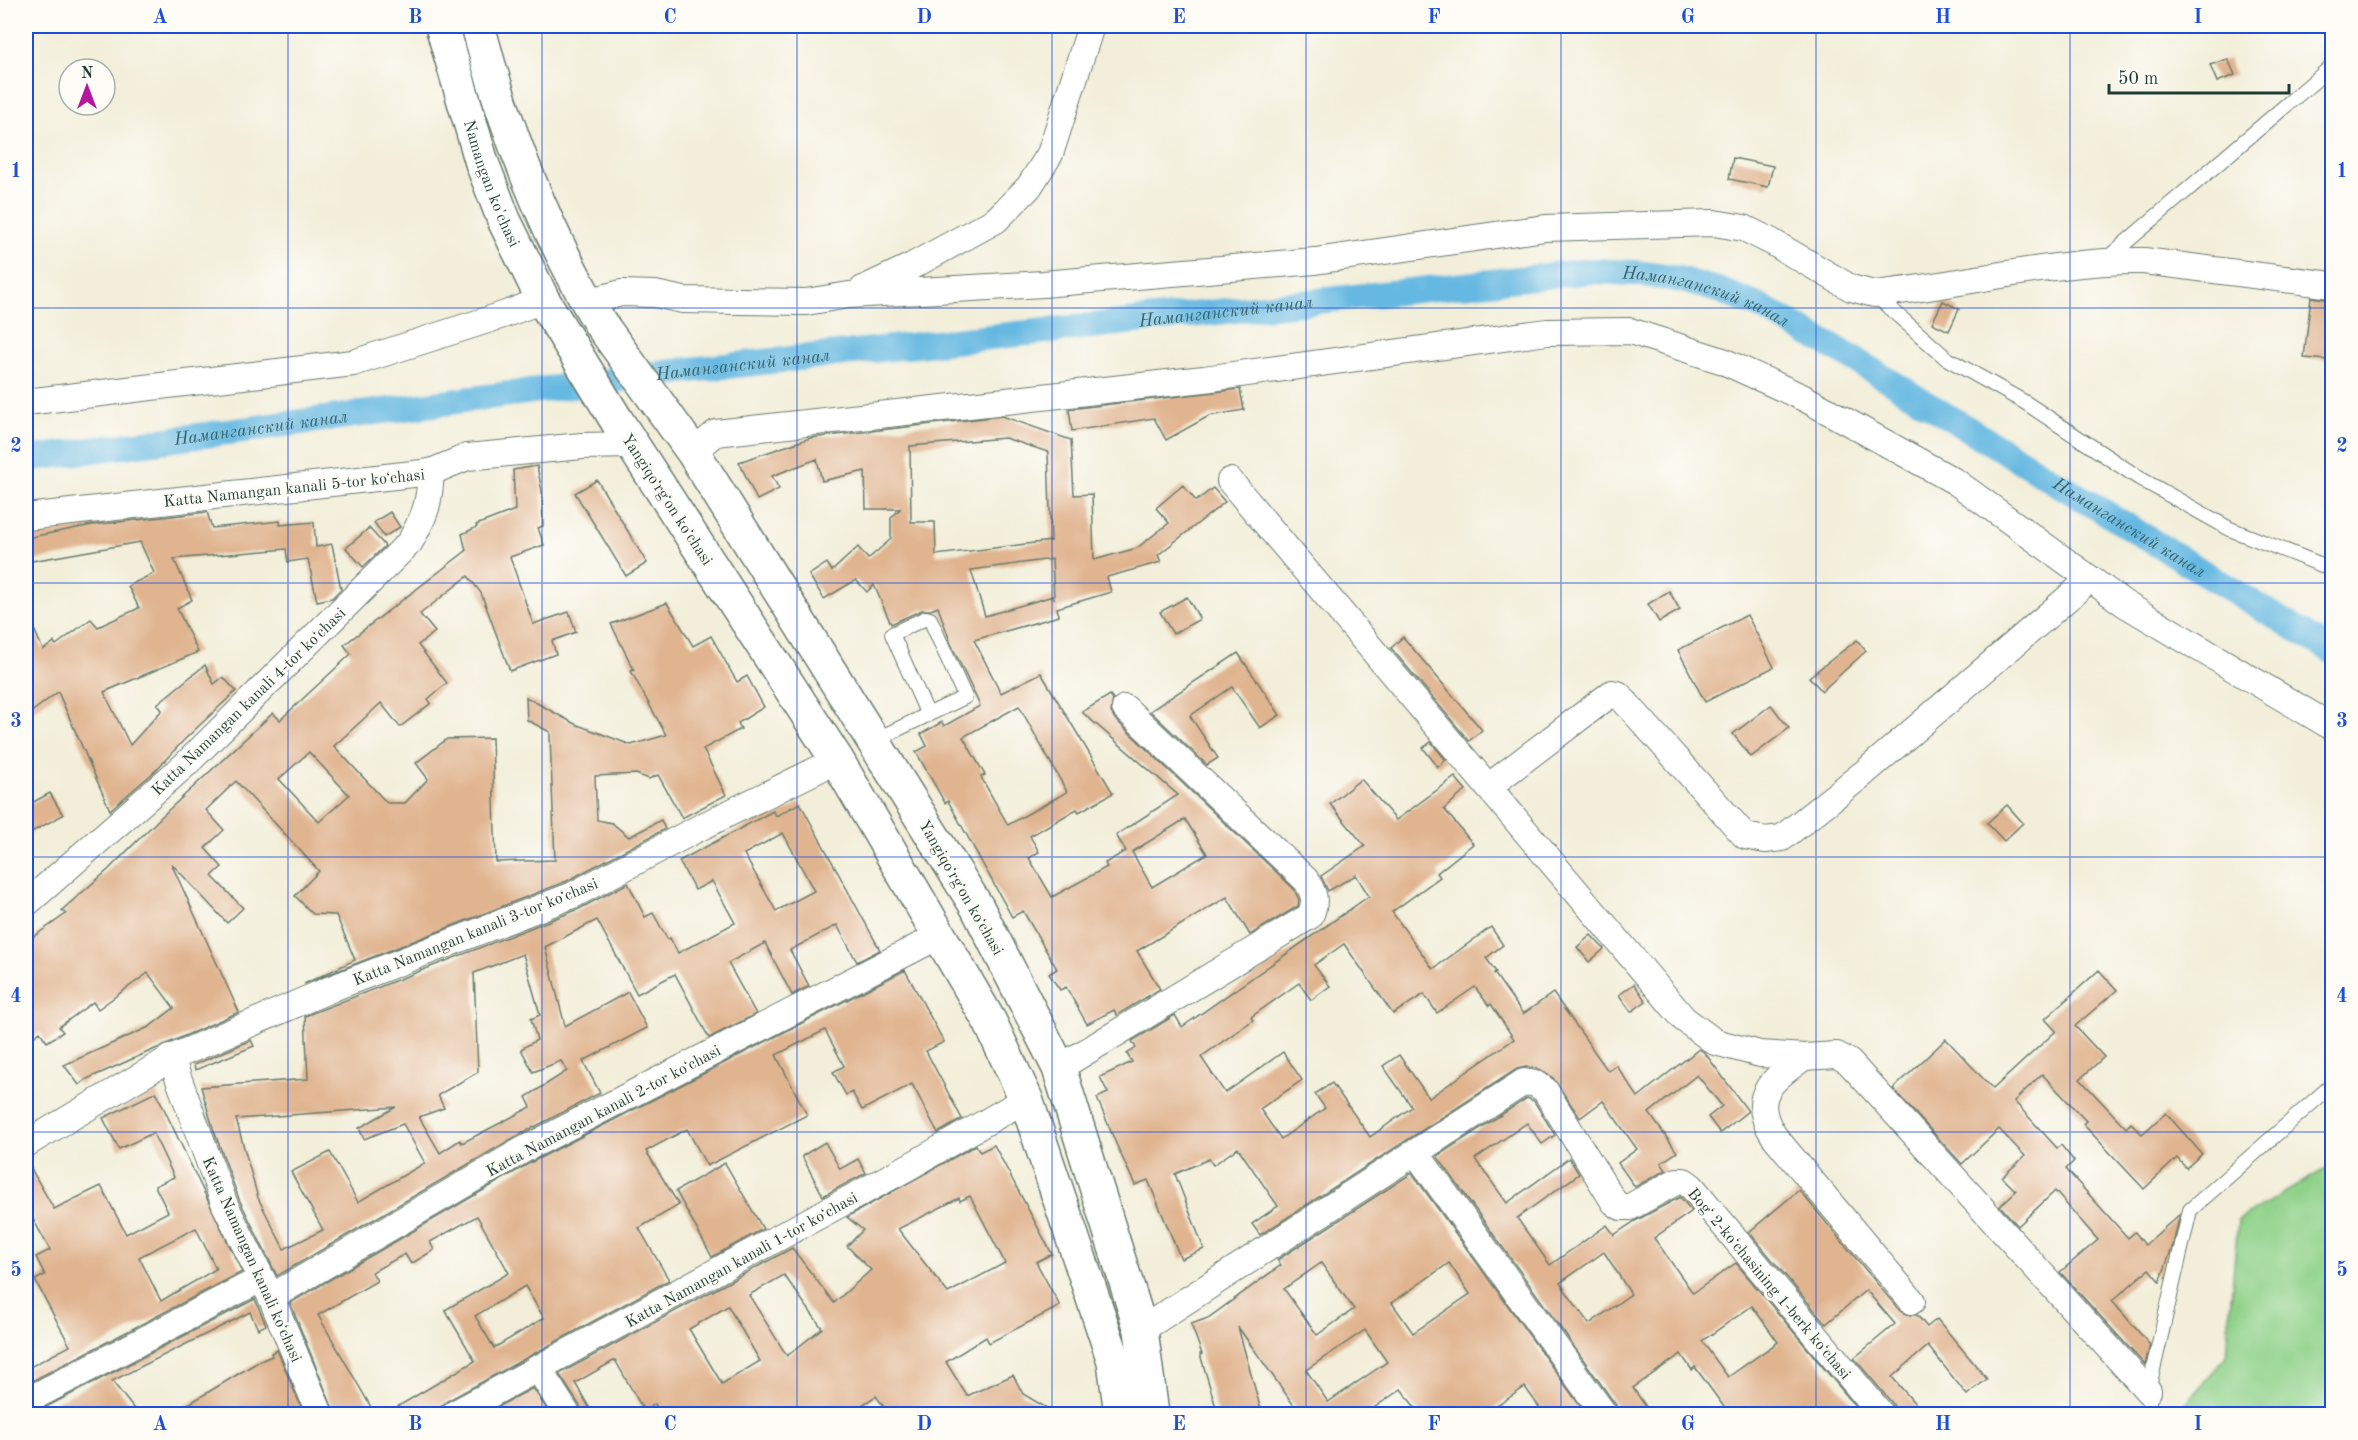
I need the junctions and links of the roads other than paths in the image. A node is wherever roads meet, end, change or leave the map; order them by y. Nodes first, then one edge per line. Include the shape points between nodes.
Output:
1 (442, 26) edge
2 (478, 26) edge
3 (1091, 26) edge
4 (2332, 66) edge
5 (2102, 262) junction
6 (2332, 285) edge
7 (1874, 294) junction
8 (849, 295) junction
9 (543, 300) junction
10 (594, 312) junction
11 (561, 332) joint
12 (26, 402) edge
13 (624, 433) junction
14 (693, 452) junction
15 (431, 472) junction
16 (1230, 481) dead end
17 (26, 517) edge
18 (2332, 569) edge
19 (2090, 579) junction
20 (1125, 708) dead end
21 (928, 715) junction
22 (2332, 727) edge
23 (875, 740) junction
24 (837, 760) junction
25 (1488, 787) junction
26 (26, 904) edge
27 (941, 935) junction
28 (1804, 1057) junction
29 (171, 1058) junction
30 (1059, 1068) junction
31 (2332, 1085) edge
32 (1026, 1099) junction
33 (26, 1144) edge
34 (1416, 1153) junction
35 (266, 1288) junction
36 (1912, 1301) dead end
37 (1141, 1330) junction
38 (537, 1368) junction
39 (26, 1401) edge
40 (2149, 1403) edge
41 (320, 1414) edge
42 (454, 1414) edge
43 (567, 1414) edge
44 (1121, 1414) edge
45 (1152, 1414) edge
46 (1604, 1414) edge
47 (1881, 1414) edge

1 - 9 main road, Namangan ko'chasi via 482,163 504,220
2 - 10 main road via 518,150 551,230
3 - 8 street via 1050,154 1029,187 996,220
4 - 5 lane
5 - 6 street via 2144,261
5 - 7 street
7 - 8 street via 1851,288 1744,228 1714,223 1545,228 1315,261 1042,284
7 - 18 lane via 1946,358 2026,403 2139,478 2230,529
8 - 10 street via 806,302 750,302 621,293
9 - 11 main road, Namangan ko'chasi
9 - 12 street via 353,363
10 - 14 main road, Yangiqoʻrgʻon koʻchasi
11 - 13 main road, Yangiqoʻrgʻon koʻchasi
13 - 15 street, Katta Namangan kanali 5-tor koʻchasi via 582,446 467,458
13 - 24 main road, Yangiqoʻrgʻon koʻchasi
14 - 19 street via 717,433 1204,379 1547,332 1630,331 1722,361 1816,405 1956,482
14 - 23 main road, Yangiqoʻrgʻon koʻchasi
15 - 17 street, Katta Namangan kanali 5-tor koʻchasi
15 - 26 street, Katta Namangan kanali 4-tor koʻchasi via 426,512 410,542 186,764
16 - 25 street
19 - 22 street via 2125,604
19 - 25 street via 1782,838 1745,836 1618,694 1612,693
20 - 30 street via 1306,880 1314,892 1315,906 1311,916
21 - 21 lane via 965,698 930,619 926,618 892,634
21 - 23 lane
23 - 30 main road, Yangiqoʻrgʻon koʻchasi via 978,907
24 - 27 main road, Yangiqoʻrgʻon koʻchasi
24 - 29 street, Katta Namangan kanali 3-tor koʻchasi via 573,895 333,988
25 - 28 street via 1684,1019 1715,1042 1761,1054
27 - 32 main road, Yangiqoʻrgʻon koʻchasi via 990,1022
27 - 35 street, Katta Namangan kanali 2-tor koʻchasi via 523,1150
28 - 36 street via 1774,1079 1763,1099 1764,1121
28 - 40 street via 1837,1055 1849,1062
29 - 33 street
29 - 35 street, Katta Namangan kanali koʻchasi via 225,1205
30 - 37 main road, Yangiqoʻrgʻon koʻchasi
31 - 40 lane via 2190,1210
32 - 38 street, Katta Namangan kanali 1-tor koʻchasi via 871,1188
32 - 44 main road, Yangiqoʻrgʻon koʻchasi via 1114,1361
34 - 37 street
34 - 46 street
34 - 47 street, Bogʻ 2-koʻchasining 1-berk koʻchasi via 1524,1082 1536,1084 1545,1090 1614,1202 1621,1207 1630,1207 1677,1182 1692,1187
35 - 39 street, Katta Namangan kanali 2-tor koʻchasi
35 - 41 street, Katta Namangan kanali koʻchasi
37 - 45 main road, Yangiqoʻrgʻon koʻchasi
38 - 42 street, Katta Namangan kanali 1-tor koʻchasi
38 - 43 street

